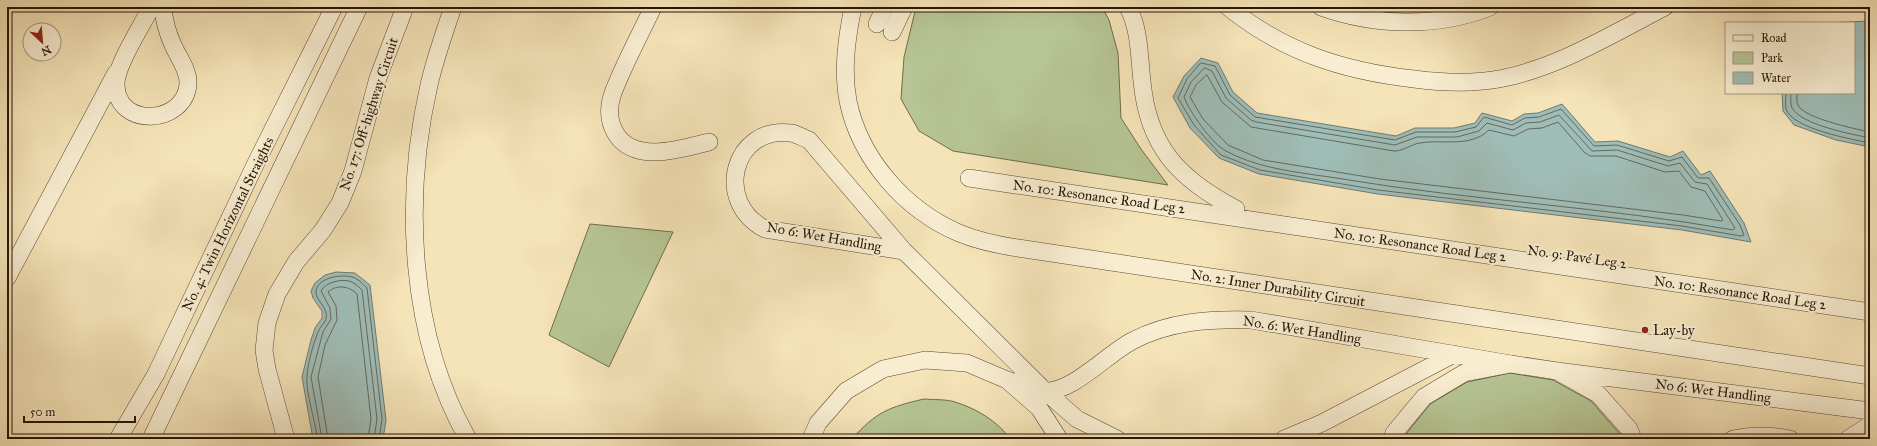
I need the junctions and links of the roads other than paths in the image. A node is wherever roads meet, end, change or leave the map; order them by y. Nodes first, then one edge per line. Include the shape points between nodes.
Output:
1 (151, 7) edge
2 (163, 7) edge
3 (334, 7) edge
4 (359, 7) edge
5 (405, 7) edge
6 (453, 7) edge
7 (653, 7) edge
8 (853, 7) edge
9 (885, 7) edge
10 (904, 7) edge
11 (1128, 7) edge
12 (1228, 7) edge
13 (1321, 7) edge
14 (1490, 7) edge
15 (1665, 7) edge
16 (123, 60) junction
17 (709, 142) dead end
18 (970, 173) joint
19 (1236, 209) junction
20 (904, 251) junction
21 (7, 278) edge
22 (1870, 301) edge
23 (1870, 312) edge
24 (1454, 354) junction
25 (1510, 364) junction
26 (1557, 371) junction
27 (1870, 376) edge
28 (1007, 380) junction
29 (1045, 391) junction
30 (1870, 411) edge
31 (1322, 423) junction
32 (1870, 425) edge
33 (118, 439) edge
34 (151, 439) edge
35 (286, 439) edge
36 (468, 439) edge
37 (811, 439) edge
38 (1058, 439) edge
39 (1117, 439) edge
40 (1284, 439) edge
41 (1306, 439) edge
42 (1392, 439) edge
43 (1633, 439) edge
44 (1733, 439) edge
45 (1790, 439) edge
46 (1848, 439) edge

1 - 16 street
2 - 16 street via 167,29 188,76 183,98 162,114 147,117 135,113 123,103 116,88
3 - 33 street, No. 4: Twin Horizontal Straights via 256,163 156,374
4 - 34 street, No. 4: Twin Horizontal Straights
5 - 35 street, No. 17: Off-highway Circuit via 378,78 353,171 340,202 323,230 296,262 278,294 267,323 265,357
6 - 36 street via 429,84 421,123 416,164 415,243 425,322 436,366
7 - 17 street via 613,94 610,124 617,136 633,149 648,152
8 - 27 street, No. 2: Inner Durability Circuit via 848,34 846,79 848,100 863,142 886,179 902,196 937,222 958,233 1018,248
9 - 10 street via 884,28
11 - 19 street via 1139,45 1145,106 1154,133 1168,158 1188,179
12 - 15 street via 1270,36 1299,51 1336,65 1376,75 1459,82 1504,78 1549,64
13 - 14 street via 1364,19 1405,22 1458,17
16 - 21 street
18 - 19 street, No. 9: Pavé Leg 2
18 - 23 street, No. 10: Resonance Road Leg 2
19 - 22 street, No. 9: Pavé Leg 2
20 - 20 street, No 6: Wet Handling via 808,140 793,134 767,136 754,142 737,164 734,187 744,212 754,223 770,230
20 - 29 street, No 6: Wet Handling
24 - 25 street, No. 6: Wet Handling
24 - 29 street, No. 6: Wet Handling via 1251,320 1211,320 1171,326 1132,341 1083,376 1062,388
24 - 31 street
25 - 26 street, No 6: Wet Handling
25 - 42 street, No 6: Wet Handling via 1464,373 1424,397 1394,433
26 - 30 street, No 6: Wet Handling
26 - 43 street, No 6: Wet Handling via 1598,394 1629,429
28 - 29 street, No. 6: Wet Handling
28 - 37 street via 960,363 925,360 883,369 846,391 818,423
28 - 38 street via 1039,408
29 - 39 street, No. 6: Wet Handling via 1077,419
31 - 40 street
31 - 41 street
32 - 46 street
44 - 45 street via 1746,436 1775,436

